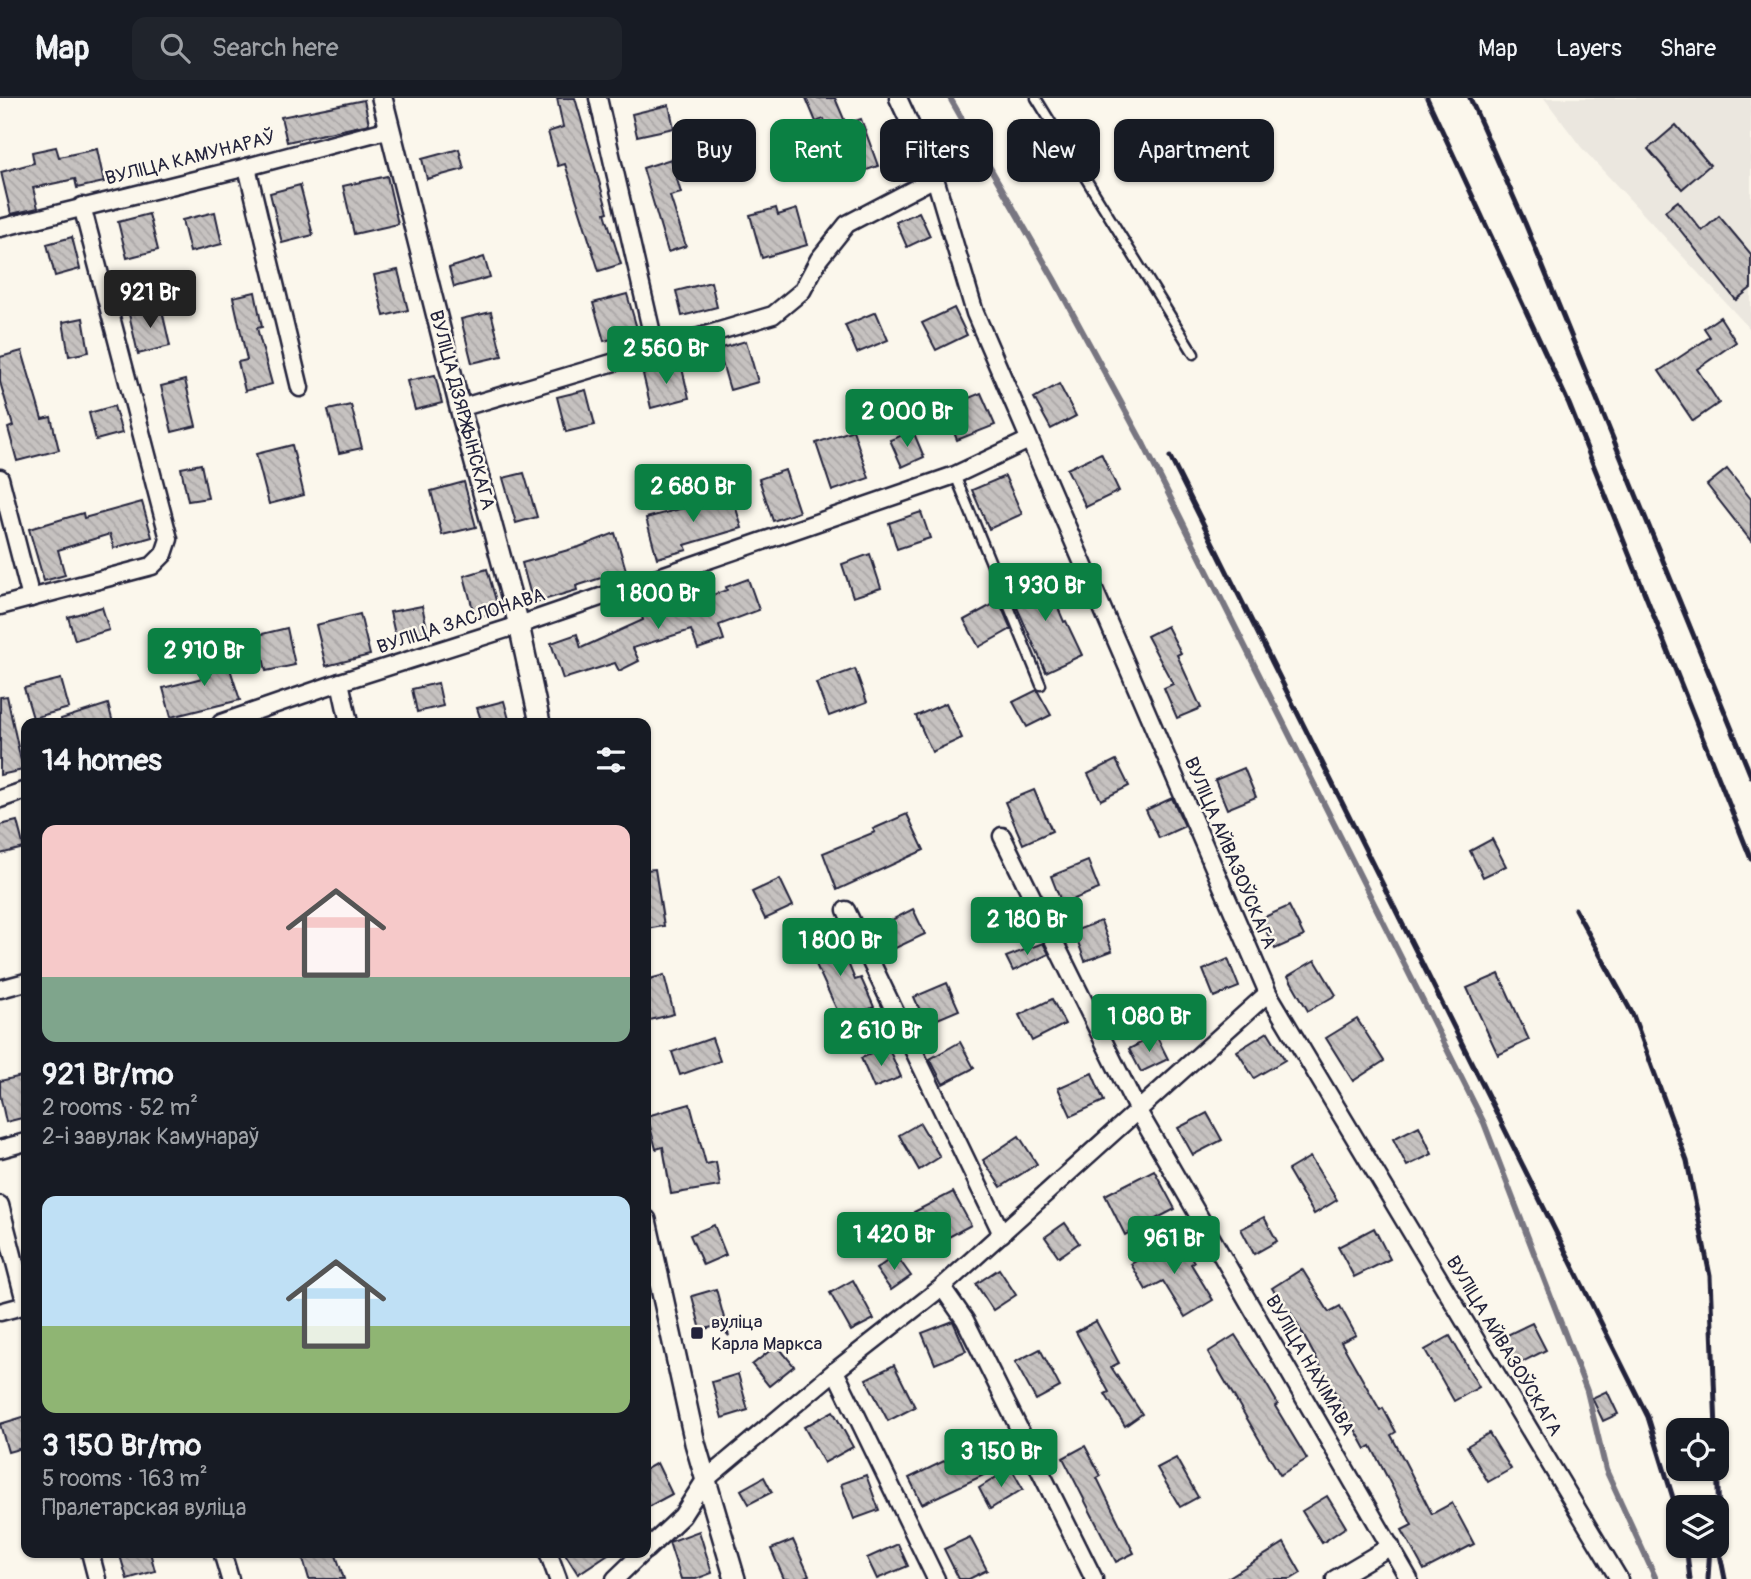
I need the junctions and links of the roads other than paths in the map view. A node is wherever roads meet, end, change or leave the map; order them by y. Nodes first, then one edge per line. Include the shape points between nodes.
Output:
1 (382, 98) edge
2 (598, 98) edge
3 (898, 98) edge
4 (1036, 98) edge
5 (908, 119) edge
6 (390, 129) junction
7 (247, 167) junction
8 (926, 182) edge
9 (936, 182) edge
10 (82, 206) junction
11 (0, 228) edge
12 (656, 351) junction
13 (1194, 354) dead end
14 (300, 388) dead end
15 (460, 408) junction
16 (1029, 440) junction
17 (955, 475) junction
18 (0, 478) edge
19 (32, 598) junction
20 (0, 606) edge
21 (519, 625) junction
22 (340, 682) junction
23 (1041, 685) dead end
24 (236, 718) edge
25 (348, 718) edge
26 (539, 718) edge
27 (21, 792) edge
28 (0, 799) edge
29 (1002, 836) dead end
30 (846, 910) dead end
31 (21, 983) edge
32 (0, 989) edge
33 (1268, 993) junction
34 (1138, 1111) junction
35 (21, 1143) edge
36 (0, 1149) edge
37 (0, 1205) edge
38 (1002, 1234) junction
39 (651, 1243) edge
40 (21, 1286) edge
41 (942, 1287) junction
42 (21, 1306) edge
43 (0, 1312) edge
44 (835, 1371) junction
45 (705, 1480) junction
46 (651, 1545) edge
47 (1391, 1546) junction
48 (92, 1558) edge
49 (224, 1558) edge
50 (550, 1558) edge
51 (638, 1558) edge
52 (97, 1579) edge
53 (230, 1579) edge
54 (558, 1579) edge
55 (615, 1579) edge
56 (735, 1579) edge
57 (936, 1579) edge
58 (1094, 1579) edge
59 (1335, 1579) edge
60 (1409, 1579) edge
61 (1619, 1579) edge

1 - 6 street, ВУЛІЦА ДЗЯРЖЫНСКАГА
2 - 12 street
3 - 5 street, ВУЛІЦА АЙВАЗОЎСКАГА
4 - 13 lane
6 - 7 street, ВУЛІЦА КАМУНАРАЎ
6 - 15 street, ВУЛІЦА ДЗЯРЖЫНСКАГА
7 - 10 street, ВУЛІЦА КАМУНАРАЎ
7 - 14 street
8 - 12 street via 847,224 819,259 802,291 773,315
9 - 16 street, ВУЛІЦА АЙВАЗОЎСКАГА via 975,313
10 - 11 street, ВУЛІЦА КАМУНАРАЎ
10 - 19 street via 169,538 164,554 152,566
12 - 15 street
15 - 21 street, ВУЛІЦА ДЗЯРЖЫНСКАГА
16 - 17 street, ВУЛІЦА ЗАСЛОНАВА
16 - 33 street, ВУЛІЦА АЙВАЗОЎСКАГА
17 - 21 street, ВУЛІЦА ЗАСЛОНАВА
17 - 23 lane
18 - 19 street
19 - 20 street
21 - 22 street, ВУЛІЦА ЗАСЛОНАВА
21 - 26 street, ВУЛІЦА ДЗЯРЖЫНСКАГА
22 - 24 street, ВУЛІЦА ЗАСЛОНАВА
22 - 25 street
27 - 28 street
29 - 34 street, ВУЛІЦА НАХІМАВА
30 - 38 street
31 - 32 street
33 - 34 street
33 - 61 street, ВУЛІЦА АЙВАЗОЎСКАГА
34 - 38 street
34 - 47 street, ВУЛІЦА НАХІМАВА
35 - 36 street
37 - 40 street
38 - 41 street
39 - 45 street
41 - 44 street
41 - 58 street via 965,1320
42 - 43 street
44 - 45 street
44 - 57 street
45 - 46 street via 682,1516
45 - 56 street
47 - 59 street
47 - 60 street, ВУЛІЦА НАХІМАВА
48 - 52 street
49 - 53 street
50 - 54 street
51 - 55 street

